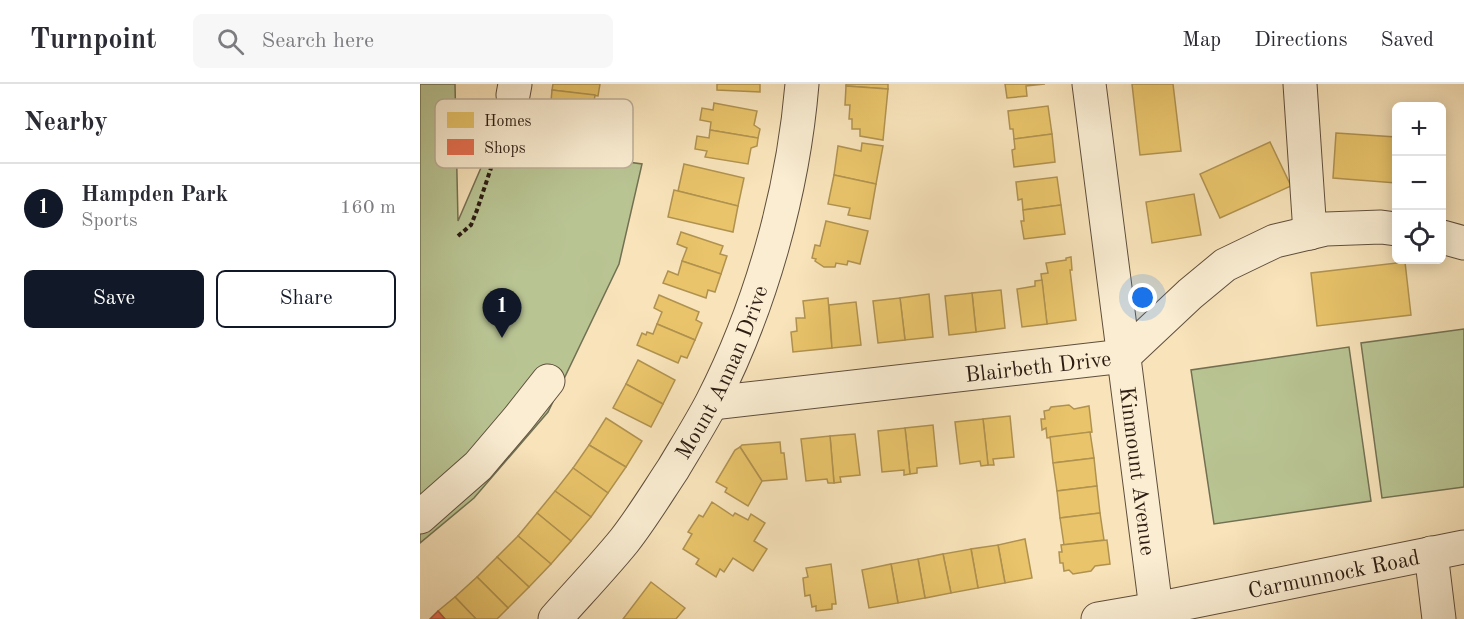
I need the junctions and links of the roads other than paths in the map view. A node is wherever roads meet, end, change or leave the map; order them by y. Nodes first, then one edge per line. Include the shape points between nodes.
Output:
1 (802, 84) edge
2 (1089, 84) edge
3 (1300, 87) edge
4 (1392, 229) edge
5 (1310, 233) junction
6 (1446, 238) edge
7 (1464, 243) edge
8 (1124, 356) junction
9 (548, 381) dead end
10 (712, 403) junction
11 (420, 517) edge
12 (1464, 547) edge
13 (1431, 553) junction
14 (1156, 609) junction
15 (555, 619) edge
16 (1098, 619) edge
17 (1439, 619) edge

1 - 10 street, Mount Annan Drive via 790,169 766,269
2 - 8 street, Kinmount Avenue
3 - 5 street
4 - 5 street, Blairbeth Drive via 1326,229
5 - 8 street, Blairbeth Drive via 1275,241 1225,265
6 - 7 street
8 - 10 street, Blairbeth Drive
8 - 14 street, Kinmount Avenue
9 - 11 street via 478,466
10 - 15 street, Mount Annan Drive via 625,540
12 - 13 street, Carmunnock Road
13 - 14 street, Carmunnock Road
13 - 17 street
14 - 16 street, Carmunnock Road

